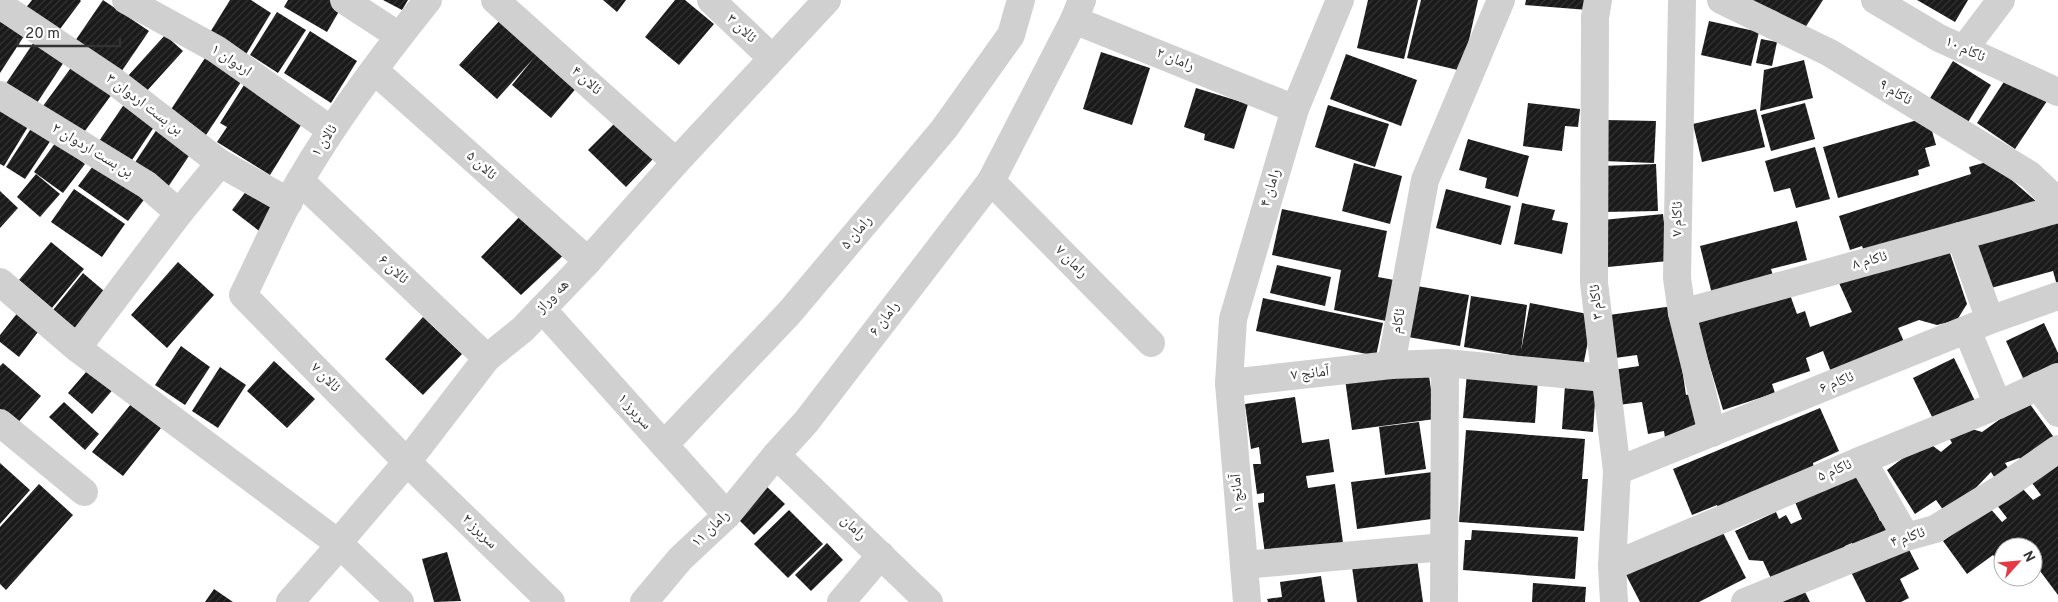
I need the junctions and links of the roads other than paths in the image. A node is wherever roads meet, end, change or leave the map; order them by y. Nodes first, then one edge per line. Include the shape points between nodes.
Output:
1 (126, 0) edge
2 (344, 0) edge
3 (428, 0) edge
4 (495, 0) edge
5 (711, 0) edge
6 (827, 0) edge
7 (1021, 0) edge
8 (1340, 0) edge
9 (1501, 0) edge
10 (1598, 0) edge
11 (1682, 0) edge
12 (1720, 0) edge
13 (1875, 0) edge
14 (2001, 0) edge
15 (0, 5) edge
16 (1078, 10) edge
17 (399, 36) junction
18 (1964, 49) junction
19 (772, 58) junction
20 (375, 71) junction
21 (2058, 92) edge
22 (0, 94) edge
23 (1295, 110) junction
24 (331, 130) junction
25 (676, 162) junction
26 (220, 163) junction
27 (991, 181) junction
28 (294, 192) junction
29 (2058, 202) edge
30 (2058, 209) edge
31 (179, 213) junction
32 (1960, 236) junction
33 (588, 261) junction
34 (0, 282) edge
35 (243, 295) joint
36 (2058, 296) edge
37 (542, 309) junction
38 (1682, 313) junction
39 (1978, 325) junction
40 (1151, 343) dead end
41 (77, 348) junction
42 (487, 358) junction
43 (1444, 363) junction
44 (1391, 365) junction
45 (1605, 378) junction
46 (2048, 382) edge
47 (1229, 383) junction
48 (1998, 405) junction
49 (2058, 414) edge
50 (0, 423) edge
51 (1712, 433) junction
52 (664, 446) junction
53 (2058, 449) edge
54 (776, 455) junction
55 (1862, 460) junction
56 (407, 462) junction
57 (1617, 471) junction
58 (84, 492) dead end
59 (727, 515) junction
60 (1906, 536) junction
61 (338, 543) junction
62 (1444, 548) junction
63 (881, 556) junction
64 (1244, 565) junction
65 (1612, 566) junction
66 (290, 602) edge
67 (400, 602) edge
68 (551, 602) edge
69 (644, 602) edge
70 (841, 602) edge
71 (929, 602) edge
72 (1248, 602) edge
73 (1444, 602) edge
74 (1614, 602) edge
75 (1746, 602) edge

1 - 24 street, اردوان ۱ via 216,50
2 - 17 street
3 - 17 street, ئالان ۱
4 - 25 street, ئالان ۴
5 - 19 street, ئالان ۳
6 - 19 street, هه وراز
7 - 52 street, رامان ۵ via 1011,35 944,129 790,312
8 - 23 street, رامان ۴
9 - 44 street, ئاکام via 1425,180
10 - 45 street, ئاکام ۳ via 1594,283
11 - 38 street, ئاکام ۷ via 1678,278
12 - 29 street, ئاکام ۹ via 1830,53 2030,175
13 - 18 street, ئاکام ۱۰
14 - 18 street
15 - 26 street, بن بست اردوان ۳ via 115,82
16 - 23 street, رامان ۲
16 - 27 street, رامان ۶
17 - 20 street, ئالان ۱
18 - 21 street, ئاکام ۱۰
19 - 25 street, هه وراز
20 - 24 street, ئالان ۱
20 - 33 street, ئالان ۵
22 - 31 street, بن بست اردوان ۲ via 148,185
23 - 47 street, رامان ۴ via 1233,319
24 - 28 street, ئالان ۱
25 - 33 street, هه وراز
26 - 28 street, بن بست اردوان ۳
26 - 31 street
27 - 40 street, رامان ۷
27 - 54 street, رامان ۶ via 806,422
28 - 35 street, ئالان ۱
28 - 42 street, ئالان ۶
30 - 32 street, ئاکام ۸
31 - 41 street
32 - 38 street, ئاکام ۸
32 - 39 street
33 - 37 street, هه وراز
34 - 41 street
35 - 56 street, ئالان ۷
36 - 39 street, ئاکام ۶
37 - 42 street, هه وراز
37 - 52 street, سربرز ۱
38 - 51 street, ئاکام ۷
39 - 48 street
39 - 51 street, ئاکام ۶
41 - 61 street
42 - 56 street, هه وراز
43 - 44 street
43 - 45 street
43 - 62 street
44 - 47 street, آمانج ۷
45 - 57 street, ئاکام ۳
46 - 48 street, ئاکام ۵
46 - 49 street
47 - 64 street, آمانج ۱
48 - 55 street, ئاکام ۵
50 - 58 street
51 - 57 street, ئاکام ۶
52 - 59 street, سربرز ۱
53 - 60 street, ئاکام ۴ via 1935,529
54 - 59 street, رامان ۱۱
54 - 63 street, رامان
55 - 60 street
55 - 65 street, ئاکام ۵
56 - 61 street, هه وراز
56 - 68 street, سربرز ۲
57 - 65 street, ئاکام ۳
59 - 69 street, رامان ۱۱ via 680,560
60 - 75 street, ئاکام ۴
61 - 66 street, هه وراز
61 - 67 street
62 - 64 street
62 - 73 street
63 - 70 street
63 - 71 street, رامان
64 - 72 street, آمانج ۱
65 - 74 street, ئاکام ۳

